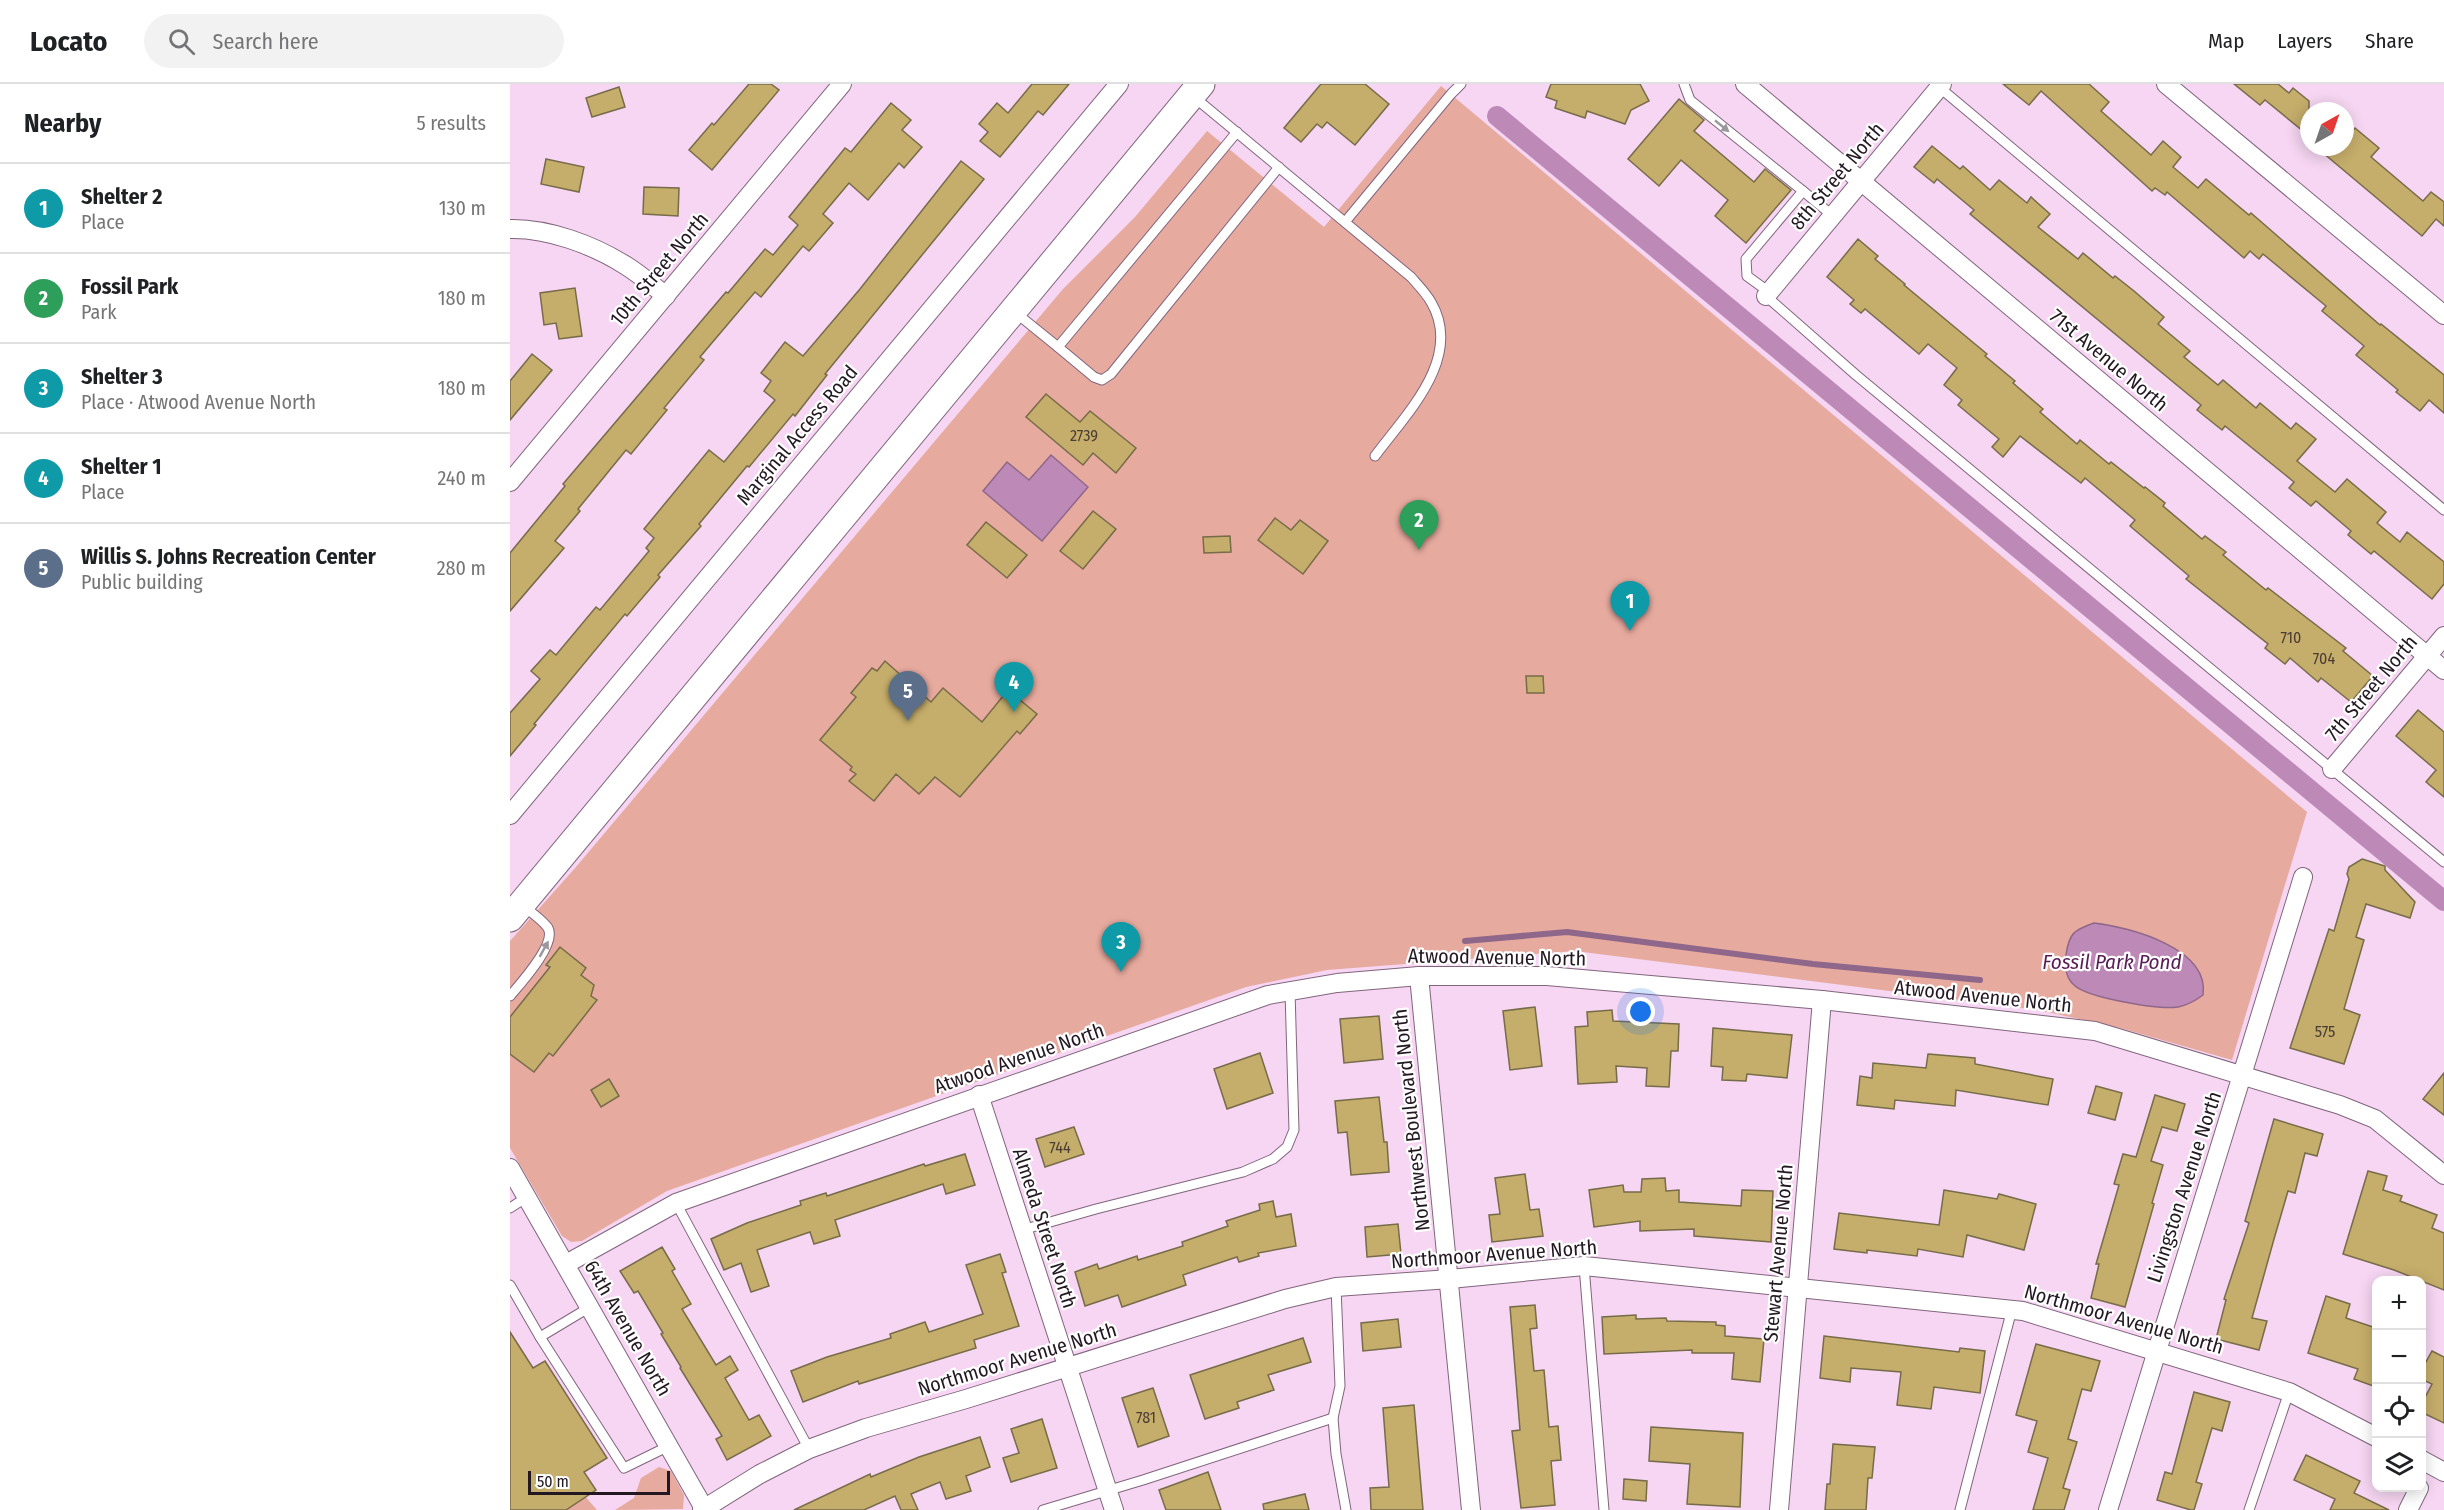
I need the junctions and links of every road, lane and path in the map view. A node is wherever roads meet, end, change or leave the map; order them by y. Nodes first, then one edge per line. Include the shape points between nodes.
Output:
1 (842, 84) edge
2 (1119, 84) edge
3 (1461, 84) edge
4 (1684, 84) edge
5 (1745, 84) edge
6 (2166, 84) edge
7 (1940, 86) edge
8 (1197, 89) edge
9 (1237, 132) junction
10 (1279, 167) junction
11 (1862, 181) junction
12 (1803, 191) junction
13 (1833, 216) junction
14 (1345, 222) junction
15 (510, 229) edge
16 (1767, 294) junction
17 (666, 296) junction
18 (1013, 311) junction
19 (2444, 315) edge
20 (1058, 347) junction
21 (1376, 456) dead end
22 (510, 483) edge
23 (2444, 510) edge
24 (2444, 636) edge
25 (2427, 656) junction
26 (2444, 670) edge
27 (2332, 769) junction
28 (510, 815) edge
29 (2444, 862) edge
30 (2303, 877) dead end
31 (516, 911) edge
32 (1419, 976) junction
33 (1290, 992) junction
34 (510, 996) edge
35 (1822, 1000) junction
36 (2243, 1076) junction
37 (979, 1095) junction
38 (510, 1168) edge
39 (2444, 1175) edge
40 (527, 1197) junction
41 (676, 1203) junction
42 (510, 1208) edge
43 (1022, 1230) junction
44 (566, 1264) junction
45 (1584, 1266) junction
46 (1450, 1280) junction
47 (510, 1285) edge
48 (1336, 1287) junction
49 (1798, 1288) junction
50 (590, 1307) junction
51 (2012, 1309) junction
52 (540, 1337) junction
53 (2156, 1350) junction
54 (1066, 1368) junction
55 (2289, 1392) junction
56 (1333, 1418) junction
57 (2372, 1435) edge
58 (669, 1446) junction
59 (809, 1449) junction
60 (1107, 1489) junction
61 (2417, 1492) edge
62 (704, 1510) edge
63 (1043, 1510) edge
64 (1114, 1510) edge
65 (1346, 1510) edge
66 (1471, 1510) edge
67 (1604, 1510) edge
68 (1779, 1510) edge
69 (1960, 1510) edge
70 (2108, 1510) edge
71 (2249, 1510) edge
72 (2408, 1510) edge

1 - 17 street, 10th Street North
2 - 28 street, Marginal Access Road
3 - 14 lane
4 -> 12 lane via 1690,100
5 - 11 street, 71st Avenue North
6 - 19 street
7 - 11 street, 8th Street North
7 - 23 lane
8 - 9 lane
8 - 18 main road
9 - 10 lane
9 - 20 lane
10 - 14 lane
10 - 20 lane via 1111,374 1102,380 1094,378
11 - 13 street, 8th Street North
11 - 25 street, 71st Avenue North
12 - 13 lane
12 - 16 lane via 1746,259 1747,276
13 - 16 street, 8th Street North
14 - 21 lane via 1411,277 1432,303 1440,331 1439,359 1431,381
15 - 17 street via 556,236 594,249 626,265
16 - 27 lane via 1865,382
17 - 22 street, 10th Street North
18 - 20 lane
18 - 31 main road
24 - 25 street, 7th Street North
25 - 26 street, 71st Avenue North
25 - 27 street, 7th Street North
27 - 29 lane
30 - 36 street, Livingston Avenue North
34 -> 31 lane via 550,937 548,928
32 - 33 street, Atwood Avenue North via 1337,983
32 - 35 street, Atwood Avenue North via 1547,976
32 - 46 street, Northwest Boulevard North
33 - 37 street, Atwood Avenue North via 1268,995
33 - 43 lane via 1294,1130 1287,1147 1273,1159 1243,1172
35 - 36 street, Atwood Avenue North via 2095,1031
35 - 49 street, Stewart Avenue North
36 - 39 street, Atwood Avenue North via 2375,1119
36 - 53 street, Livingston Avenue North
37 - 41 street, Atwood Avenue North
37 - 43 street, Almeda Street North
38 - 40 street, 64th Avenue North
40 - 42 lane
40 - 44 street, 64th Avenue North
41 - 44 street, Atwood Avenue North
41 - 59 lane
43 - 54 street, Almeda Street North
44 - 50 street, 64th Avenue North
45 - 46 street, Northmoor Avenue North
45 - 49 street, Northmoor Avenue North
45 - 67 lane
46 - 48 street, Northmoor Avenue North
46 - 66 street, Northwest Boulevard North
47 - 52 lane
48 - 54 street, Northmoor Avenue North via 1285,1299
48 - 56 lane via 1340,1386
49 - 51 street, Northmoor Avenue North
49 - 68 street, Stewart Avenue North
50 - 52 lane
50 - 58 street, 64th Avenue North
51 - 53 street, Northmoor Avenue North
51 - 69 lane
52 - 58 lane via 624,1468
53 - 55 street, Northmoor Avenue North
53 - 70 street, Livingston Avenue North
54 - 59 street, Northmoor Avenue North
54 - 60 street, Almeda Street North
55 - 57 street, Northmoor Avenue North
55 - 71 lane
56 - 60 lane
56 - 65 lane
58 - 62 street, 64th Avenue North
59 - 62 street, Northmoor Avenue North
60 - 63 lane
60 - 64 street, Almeda Street North
61 - 72 street

